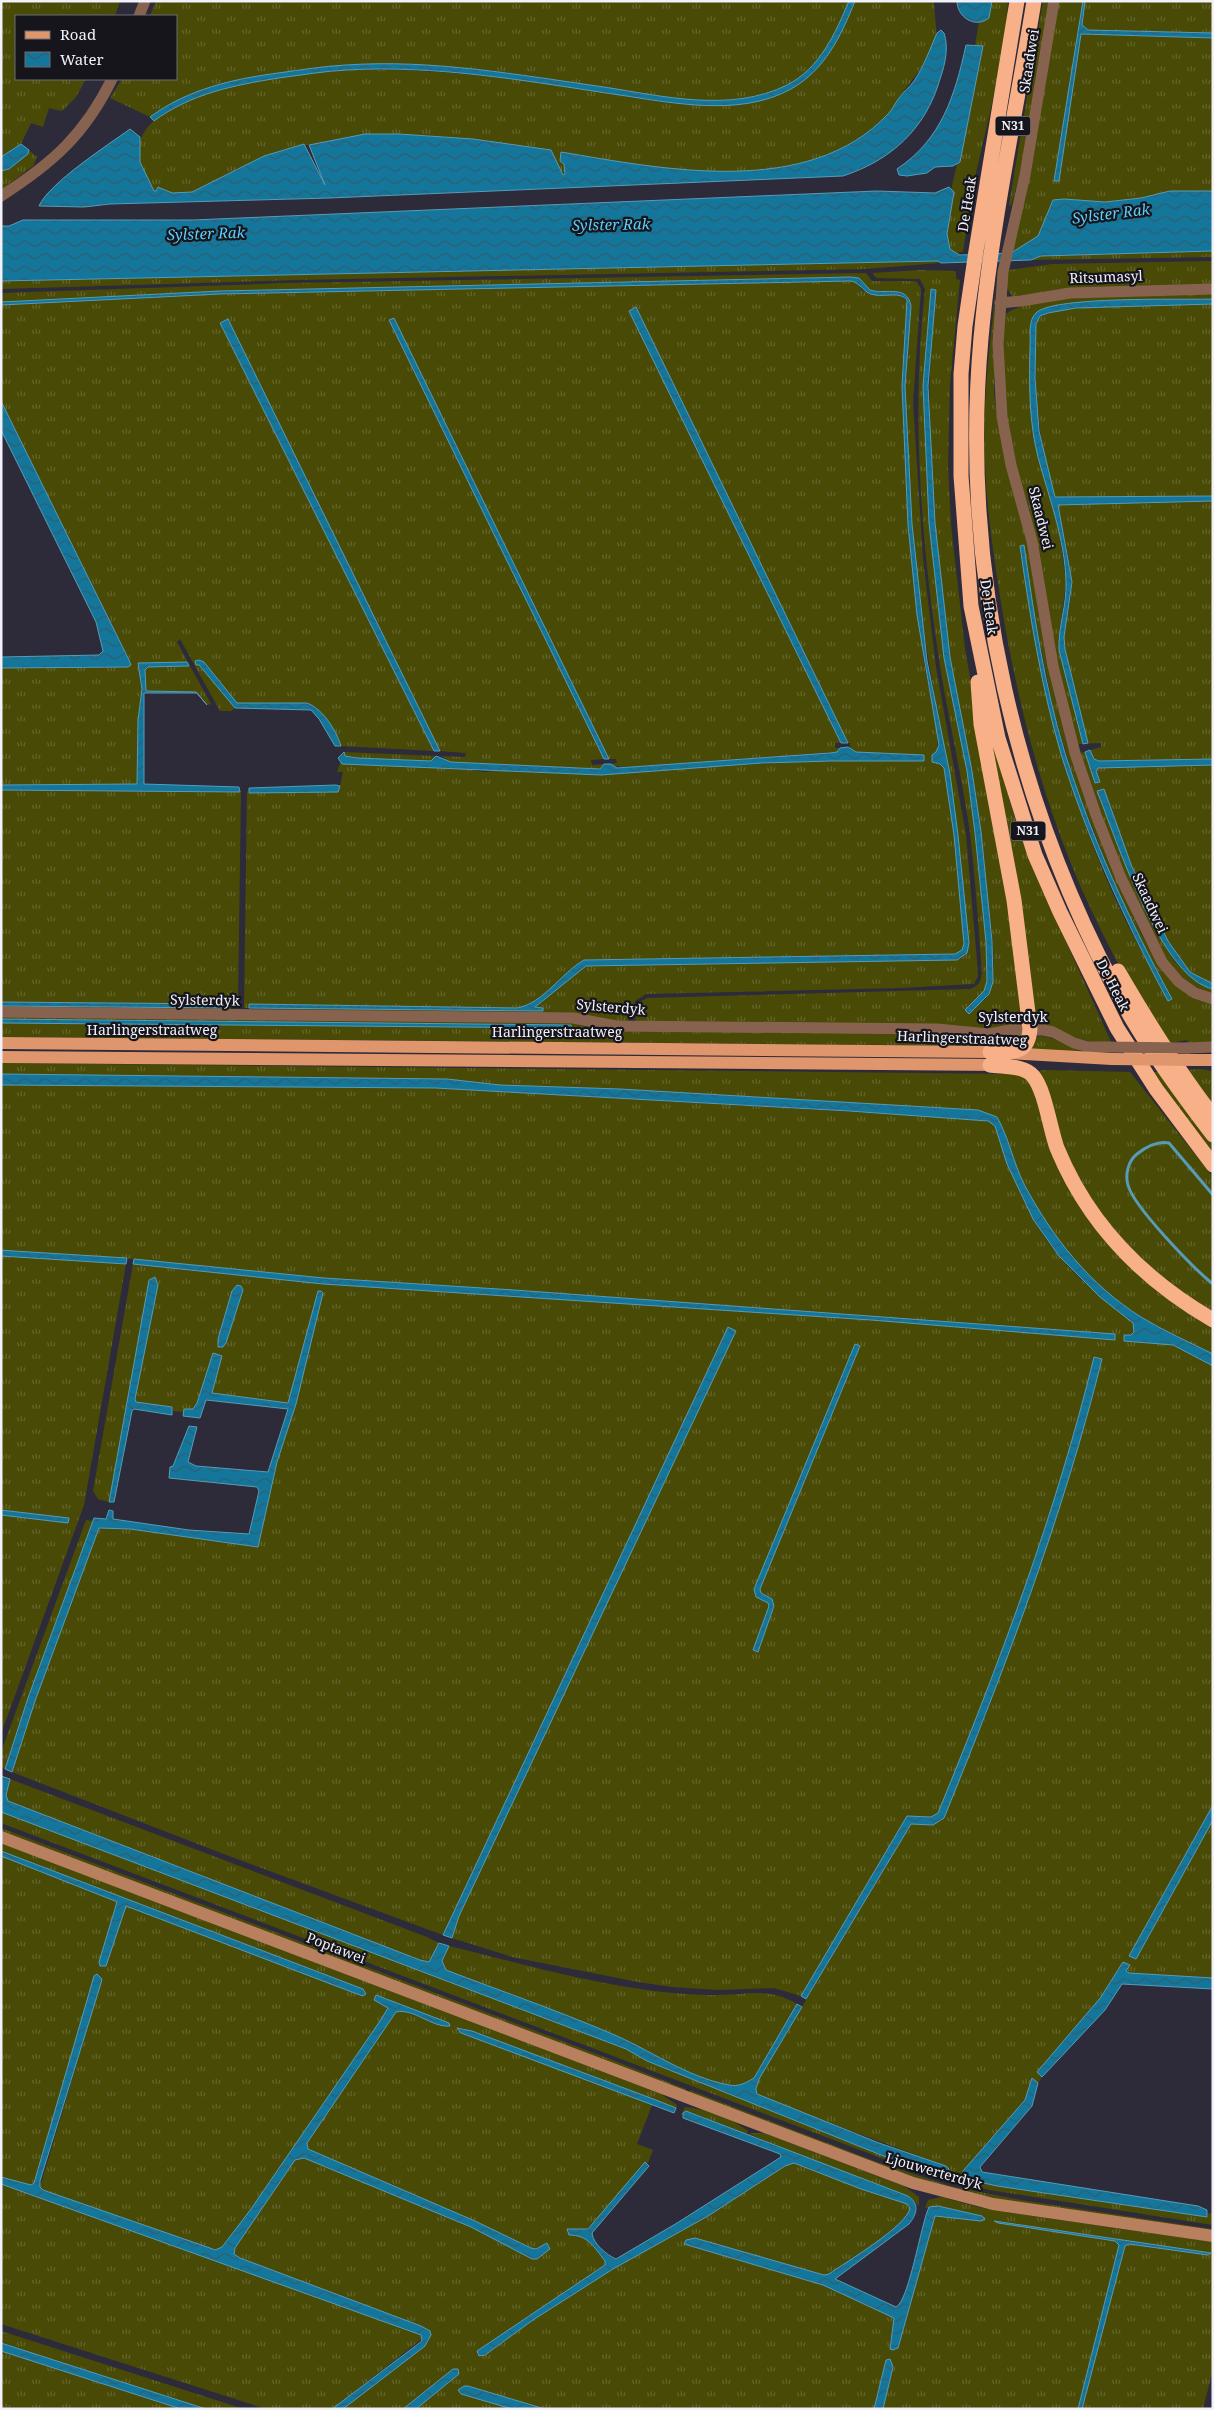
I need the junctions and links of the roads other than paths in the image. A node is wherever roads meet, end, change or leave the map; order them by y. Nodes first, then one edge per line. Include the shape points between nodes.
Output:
1 (145, 1) edge
2 (1017, 1) edge
3 (1034, 1) edge
4 (1054, 1) edge
5 (139, 15) edge
6 (111, 80) edge
7 (1, 196) edge
8 (1000, 250) junction
9 (996, 272) junction
10 (1213, 289) edge
11 (1000, 303) junction
12 (971, 606) junction
13 (1055, 856) junction
14 (1213, 999) edge
15 (1, 1012) edge
16 (1030, 1029) junction
17 (1, 1044) edge
18 (1213, 1048) edge
19 (1, 1057) edge
20 (990, 1059) junction
21 (1213, 1060) edge
22 (1213, 1116) edge
23 (1213, 1135) edge
24 (1213, 1165) edge
25 (1213, 1320) edge
26 (1, 1837) edge
27 (659, 2087) joint
28 (1213, 2236) edge

1 - 5 street
2 - 12 highway, De Heak / N31 via 964,345 961,476
3 - 8 highway, De Heak / N31
4 - 8 street, Skaadwei via 1025,175
6 - 7 street via 92,116 69,145
8 - 9 highway, De Heak / N31
9 - 11 street, Skaadwei
9 - 13 highway, De Heak / N31 via 981,337 977,480 981,540 1005,694 1023,761
10 - 11 street, Ritsumasyl via 1070,292
11 - 14 street, Skaadwei via 998,360 1002,417 1011,466 1032,541 1051,657 1075,753 1121,878 1162,962 1179,982 1195,993
12 - 16 highway, N31 via 981,724 1014,900
12 - 24 highway, De Heak / N31 via 998,738 1035,855 1117,1028 1156,1090
13 - 22 highway, N31 via 1147,1022 1185,1081
13 - 23 highway, De Heak / N31 via 1090,938 1132,1018 1176,1086
15 - 16 street, Sylsterdyk via 573,1018 617,1026 936,1028 989,1034
16 - 18 street, Sylsterdyk, bridge via 1053,1032 1088,1047
16 - 20 highway via 1024,1048
17 - 20 main road, Harlingerstraatweg
19 - 20 main road, Harlingerstraatweg
20 - 21 main road, Harlingerstraatweg, bridge
20 - 25 highway via 1032,1074 1066,1169 1088,1209 1107,1233 1145,1273
26 - 27 main road, Poptawei
27 - 28 main road, Ljouwerterdyk via 895,2177 952,2194 1034,2211

